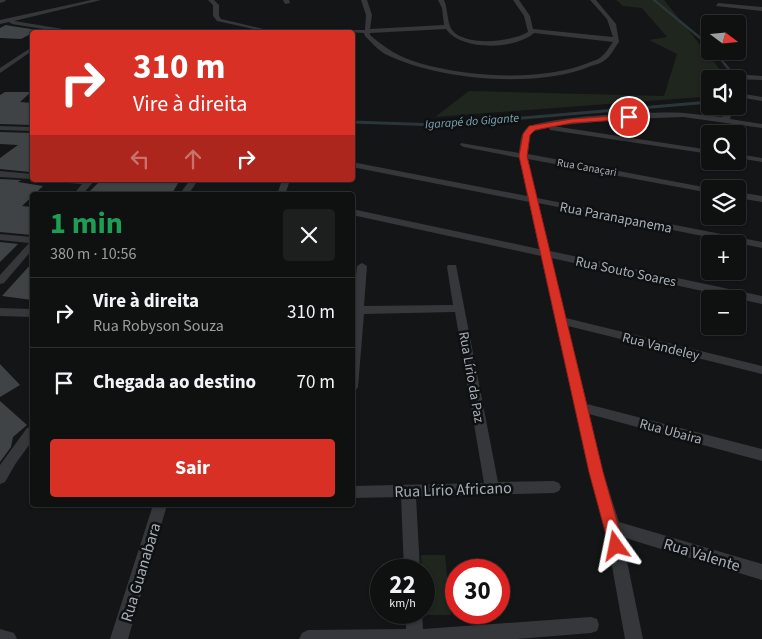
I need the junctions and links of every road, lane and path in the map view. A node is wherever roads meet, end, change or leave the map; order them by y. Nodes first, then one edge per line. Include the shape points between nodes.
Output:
1 (86, 0) edge
2 (98, 0) edge
3 (211, 0) edge
4 (364, 0) edge
5 (441, 0) edge
6 (516, 0) edge
7 (593, 0) edge
8 (718, 5) dead end
9 (42, 6) dead end
10 (762, 9) edge
11 (3, 21) edge
12 (448, 27) junction
13 (48, 30) edge
14 (264, 30) edge
15 (532, 31) junction
16 (355, 32) edge
17 (366, 32) junction
18 (616, 39) junction
19 (30, 50) edge
20 (0, 71) edge
21 (746, 77) edge
22 (762, 78) edge
23 (746, 96) edge
24 (762, 99) edge
25 (727, 115) edge
26 (30, 121) edge
27 (725, 121) junction
28 (538, 126) junction
29 (762, 126) edge
30 (0, 128) edge
31 (23, 129) junction
32 (30, 129) edge
33 (464, 145) dead end
34 (701, 151) edge
35 (523, 156) junction
36 (746, 157) edge
37 (762, 160) edge
38 (355, 165) edge
39 (0, 174) edge
40 (30, 177) edge
41 (89, 182) edge
42 (701, 188) edge
43 (80, 192) edge
44 (746, 196) edge
45 (762, 199) edge
46 (532, 201) junction
47 (355, 213) edge
48 (0, 237) edge
49 (30, 240) edge
50 (762, 245) edge
51 (30, 246) edge
52 (544, 254) junction
53 (362, 266) dead end
54 (452, 267) dead end
55 (0, 281) edge
56 (762, 300) edge
57 (460, 308) junction
58 (358, 310) junction
59 (0, 312) edge
60 (30, 313) edge
61 (560, 321) junction
62 (355, 348) edge
63 (762, 370) edge
64 (580, 407) junction
65 (30, 435) edge
66 (762, 455) edge
67 (0, 478) edge
68 (492, 487) junction
69 (554, 487) dead end
70 (408, 491) junction
71 (355, 492) edge
72 (159, 507) edge
73 (613, 527) junction
74 (411, 559) edge
75 (762, 572) edge
76 (414, 624) edge
77 (591, 625) dead end
78 (0, 638) edge
79 (415, 638) edge
80 (8, 639) edge
81 (119, 639) edge
82 (308, 639) edge
83 (634, 639) edge

1 - 9 street
2 - 11 street
3 - 14 street via 216,5 219,20
4 - 17 street via 369,15
5 - 12 street
6 - 15 street
7 - 18 street via 608,18
8 - 10 street
11 - 13 street
12 - 15 street via 460,38 490,43 522,39
12 - 17 street
15 - 18 street
16 - 17 street
17 - 18 street via 378,48 410,63 444,72 498,77 551,74 584,67 606,56 614,48
19 - 20 street
21 - 22 street
23 - 24 street
25 - 27 street
26 - 31 street
27 - 28 street via 667,115
27 - 29 street
28 - 34 street
28 - 35 street via 526,134
30 - 31 street
31 - 32 street
33 - 35 street, Rua Canaçari
35 - 42 street, Rua Canaçari
35 - 46 street
36 - 37 street
38 - 46 street, Rua Paranapanema
39 - 40 street
41 - 43 street
44 - 45 street
46 - 50 street, Rua Paranapanema
46 - 52 street
47 - 52 street, Rua Souto Soares
48 - 49 street
51 - 55 street
52 - 56 street, Rua Souto Soares
52 - 61 street
53 - 58 street
54 - 57 street, Rua Lírio da Paz
57 - 58 street
57 - 68 street, Rua Lírio da Paz
58 - 62 street
59 - 60 street
61 - 63 street, Rua Vandeley
61 - 64 street
64 - 66 street, Rua Ubaira
64 - 73 street
65 - 67 street
68 - 69 street, Rua Lírio Africano
68 - 70 street, Rua Lírio Africano
70 - 71 street, Rua Lírio Africano
70 - 74 street
72 - 81 street, Rua Guanabara
73 - 75 street, Rua Valente
73 - 83 street
76 - 79 street
77 - 79 street
78 - 80 street
79 - 82 street

